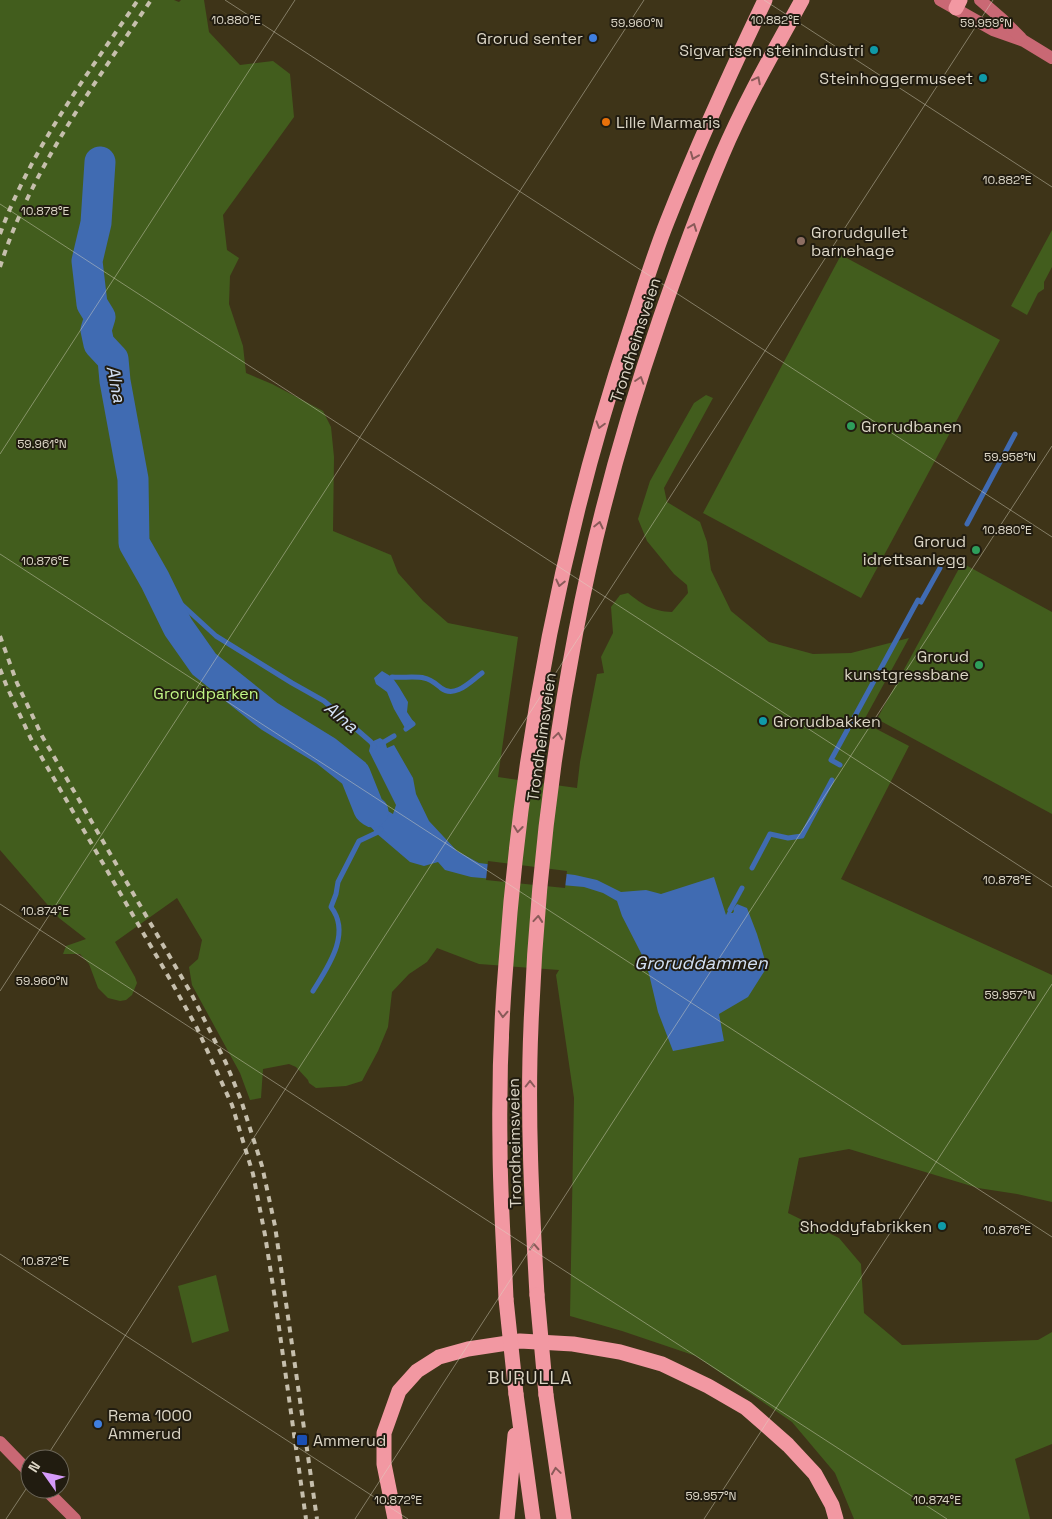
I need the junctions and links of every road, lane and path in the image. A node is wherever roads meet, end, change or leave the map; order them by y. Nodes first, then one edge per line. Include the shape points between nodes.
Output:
1 (765, 0) edge
2 (802, 0) edge
3 (940, 0) edge
4 (980, 0) edge
5 (958, 4) edge
6 (1024, 41) junction
7 (1052, 58) edge
8 (518, 1411) junction
9 (0, 1442) edge
10 (20, 1463) edge
11 (55, 1499) edge
12 (75, 1519) edge
13 (394, 1519) edge
14 (507, 1519) edge
15 (533, 1519) edge
16 (564, 1519) edge
17 (836, 1519) edge

1 -> 8 highway, Trondheimsveien, bridge via 716,103 666,225 610,392 580,499 552,620 524,781 505,966 500,1142 506,1299
16 -> 2 highway, Trondheimsveien, bridge via 546,1395 537,1295 530,1140 534,968 551,784 562,709 591,561 620,444 644,366 691,231 722,154 763,69
3 - 5 street
4 - 6 street
5 - 6 street via 992,30
6 - 7 street
8 - 14 highway
8 - 15 highway, Trondheimsveien
9 - 10 street
11 - 12 street
13 - 17 highway via 384,1464 384,1433 399,1391 417,1371 439,1357 520,1341 573,1344 620,1352 662,1364 708,1386 746,1408 788,1445 814,1474 832,1505

